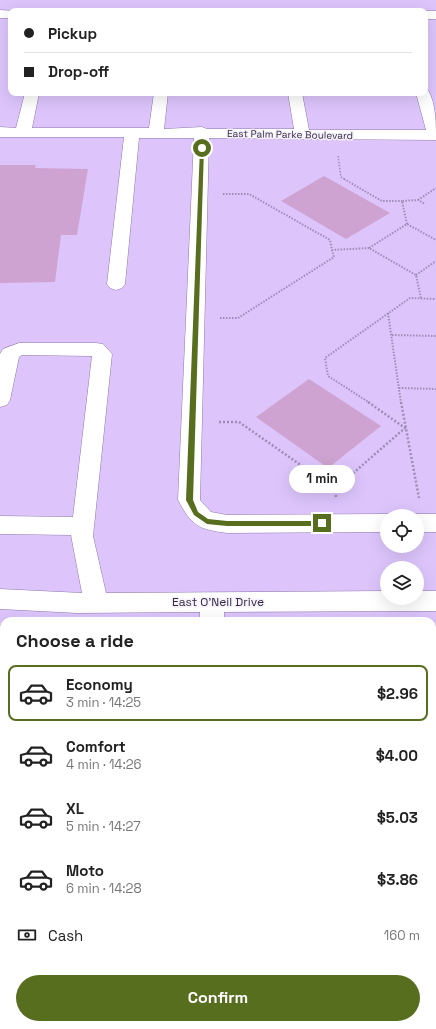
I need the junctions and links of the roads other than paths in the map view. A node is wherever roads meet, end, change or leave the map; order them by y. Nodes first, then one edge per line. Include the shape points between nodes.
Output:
1 (31, 96) edge
2 (161, 96) edge
3 (296, 96) edge
4 (424, 96) edge
5 (0, 132) edge
6 (23, 132) junction
7 (132, 132) junction
8 (156, 132) junction
9 (202, 132) junction
10 (302, 134) junction
11 (435, 135) edge
12 (116, 284) dead end
13 (0, 400) edge
14 (380, 523) edge
15 (0, 525) edge
16 (83, 526) junction
17 (0, 598) edge
18 (436, 601) edge
19 (96, 603) junction
20 (212, 612) edge
21 (257, 612) edge

1 - 6 street
2 - 8 street
3 - 10 street
4 - 11 street
5 - 6 street, East Palm Parke Boulevard
6 - 7 street, East Palm Parke Boulevard
7 - 8 street, East Palm Parke Boulevard
7 - 12 street
8 - 9 street, East Palm Parke Boulevard
9 - 10 street, East Palm Parke Boulevard
9 - 14 street via 190,500 196,514 207,521 227,524
10 - 11 street, East Palm Parke Boulevard
13 - 16 street via 10,354 19,349 96,349 102,354
15 - 16 street
16 - 19 street via 82,536
17 - 19 street, East O'Neil Drive
18 - 21 street, East O'Neil Drive
19 - 20 street, East O'Neil Drive
20 - 21 street, East O'Neil Drive

